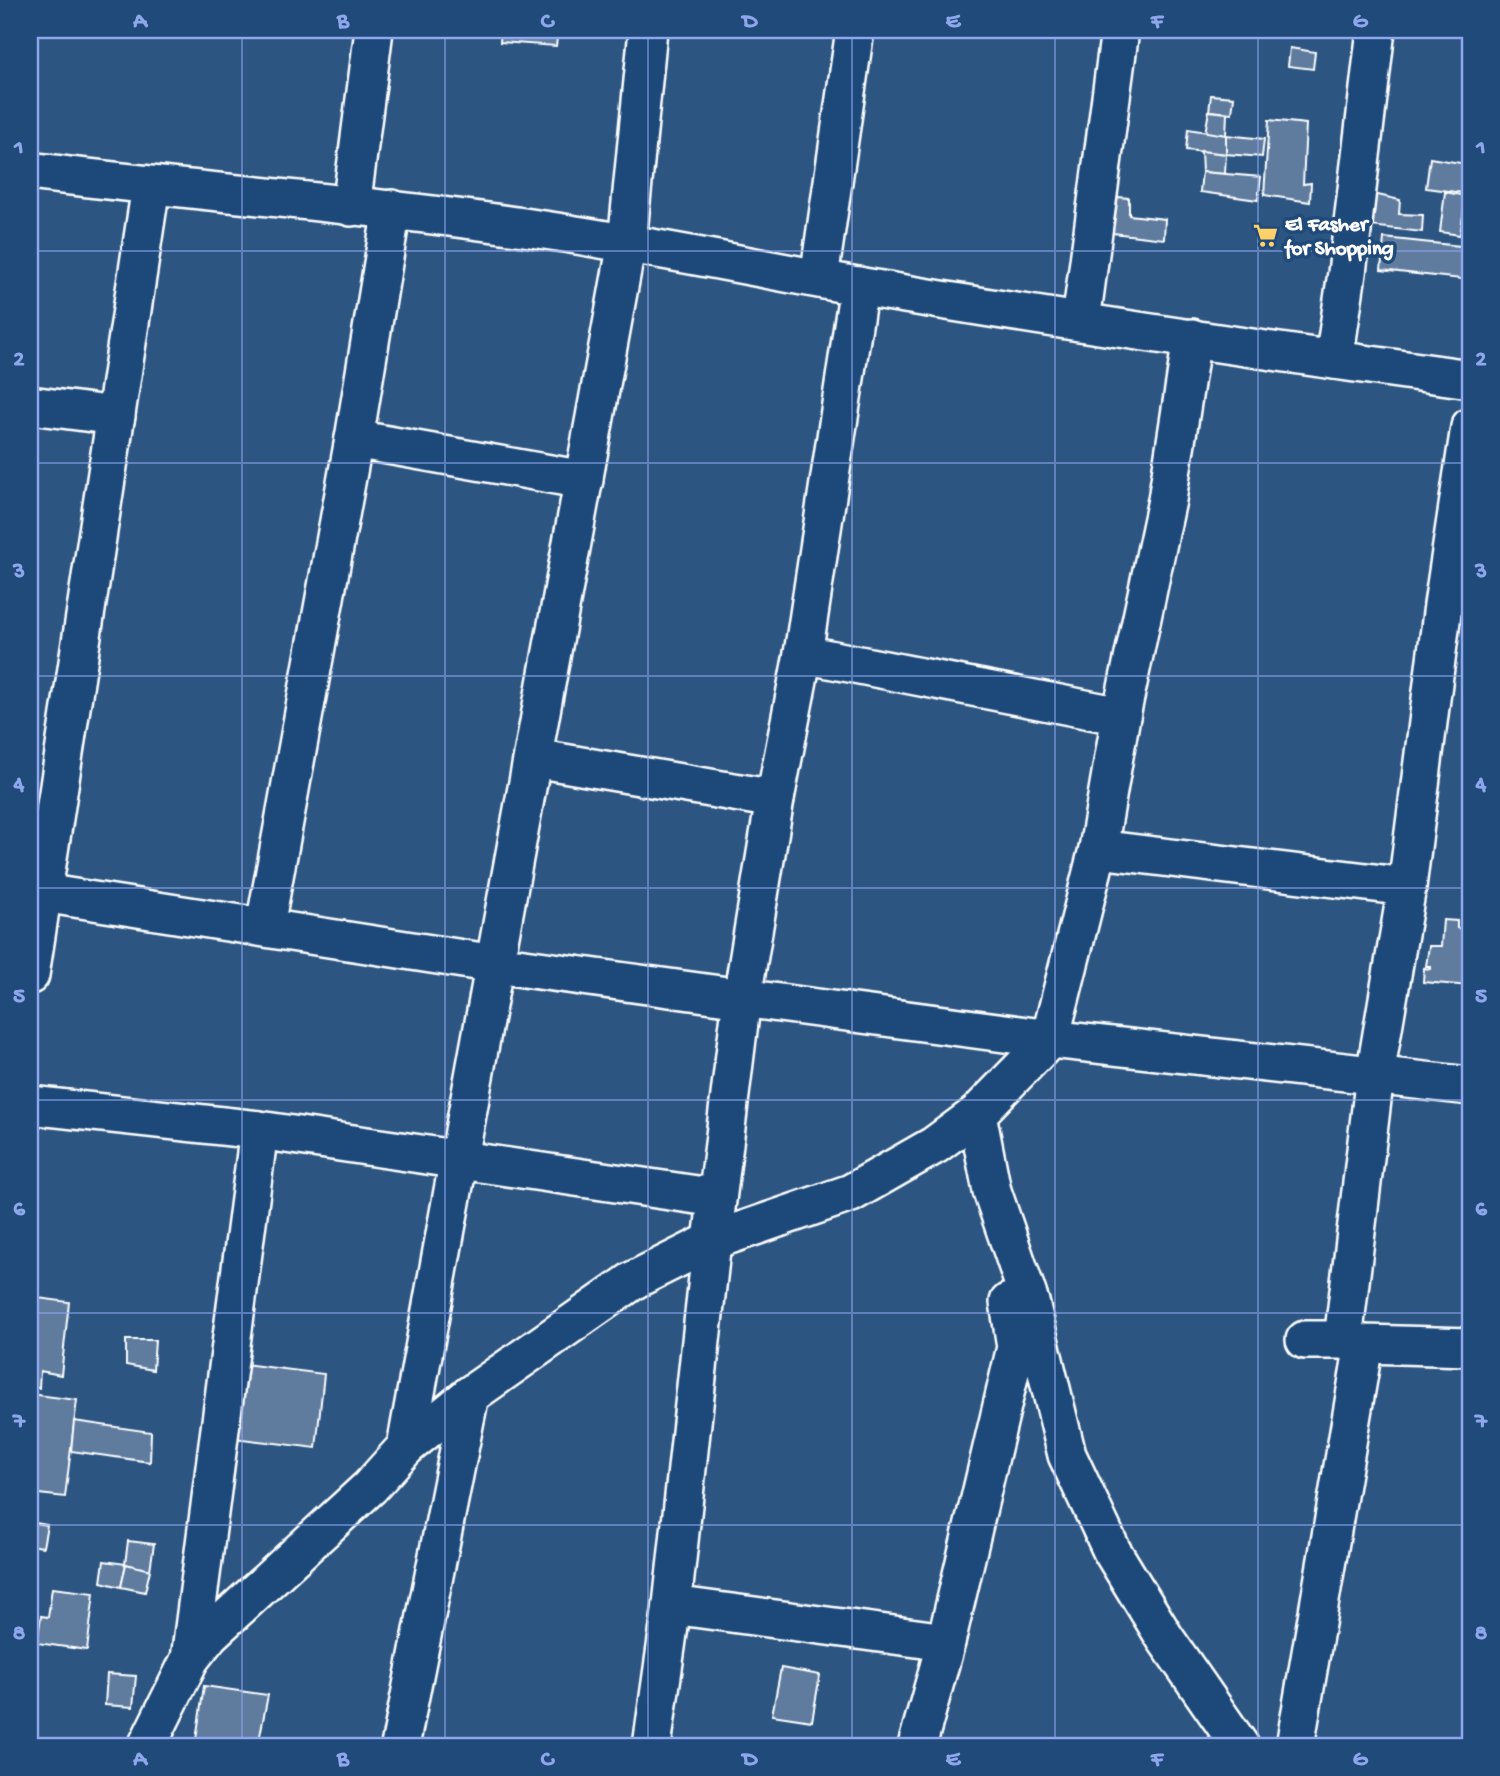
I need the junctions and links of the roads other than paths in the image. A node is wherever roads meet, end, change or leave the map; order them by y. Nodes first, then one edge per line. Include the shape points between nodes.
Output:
1 (374, 30) edge
2 (648, 30) edge
3 (855, 30) edge
4 (1120, 30) edge
5 (1376, 30) edge
6 (30, 172) edge
7 (151, 186) junction
8 (351, 206) junction
9 (392, 209) junction
10 (627, 243) junction
11 (819, 278) junction
12 (859, 286) junction
13 (1081, 321) junction
14 (1192, 338) junction
15 (1334, 360) junction
16 (1470, 379) edge
17 (30, 405) edge
18 (116, 416) junction
19 (1470, 427) edge
20 (354, 439) junction
21 (584, 480) junction
22 (1457, 606) edge
23 (803, 654) junction
24 (1121, 716) junction
25 (534, 758) junction
26 (775, 799) junction
27 (1098, 849) junction
28 (1407, 887) junction
29 (36, 892) edge
30 (265, 926) junction
31 (495, 964) junction
32 (30, 975) edge
33 (742, 998) junction
34 (1050, 1040) junction
35 (1375, 1076) junction
36 (1470, 1086) edge
37 (30, 1105) edge
38 (977, 1114) junction
39 (258, 1130) junction
40 (459, 1161) junction
41 (992, 1191) junction
42 (717, 1198) junction
43 (712, 1241) junction
44 (1305, 1340) dead end
45 (1354, 1342) junction
46 (1470, 1347) edge
47 (470, 1395) junction
48 (406, 1447) junction
49 (672, 1605) junction
50 (946, 1642) junction
51 (190, 1658) junction
52 (147, 1746) edge
53 (400, 1746) edge
54 (652, 1746) edge
55 (917, 1746) edge
56 (1240, 1746) edge
57 (1295, 1746) edge

1 - 8 street
2 - 10 street
3 - 11 street
4 - 13 street
5 - 15 street
6 - 7 street
7 - 8 street
7 - 18 street
8 - 9 street
9 - 10 street
9 - 20 street
10 - 11 street
10 - 21 street
11 - 12 street
12 - 13 street
12 - 23 street
13 - 14 street
14 - 15 street
14 - 24 street via 1167,500
15 - 16 street
17 - 18 street
18 - 29 street
19 - 22 street
20 - 21 street
20 - 30 street
21 - 25 street
22 - 28 street
23 - 24 street
23 - 26 street
24 - 27 street
25 - 26 street
25 - 31 street
26 - 33 street
27 - 28 street
27 - 34 street
28 - 35 street
29 - 30 street
29 - 32 street
30 - 31 street
31 - 33 street
31 - 40 street
33 - 34 street
33 - 42 street
34 - 35 street
34 - 38 street
35 - 36 street
35 - 45 street
37 - 39 street
38 - 41 street
38 - 43 street via 935,1146 851,1193
39 - 40 street
39 - 51 street
40 - 42 street
40 - 48 street
41 - 50 street via 1016,1347
41 - 56 street via 1030,1301 1067,1455 1112,1551
42 - 43 street
43 - 47 street via 634,1280
43 - 49 street
44 - 45 street
45 - 46 street
45 - 57 street
47 - 48 street
47 - 53 street
48 - 51 street via 370,1487 209,1634
49 - 50 street
49 - 54 street
50 - 55 street
51 - 52 street

